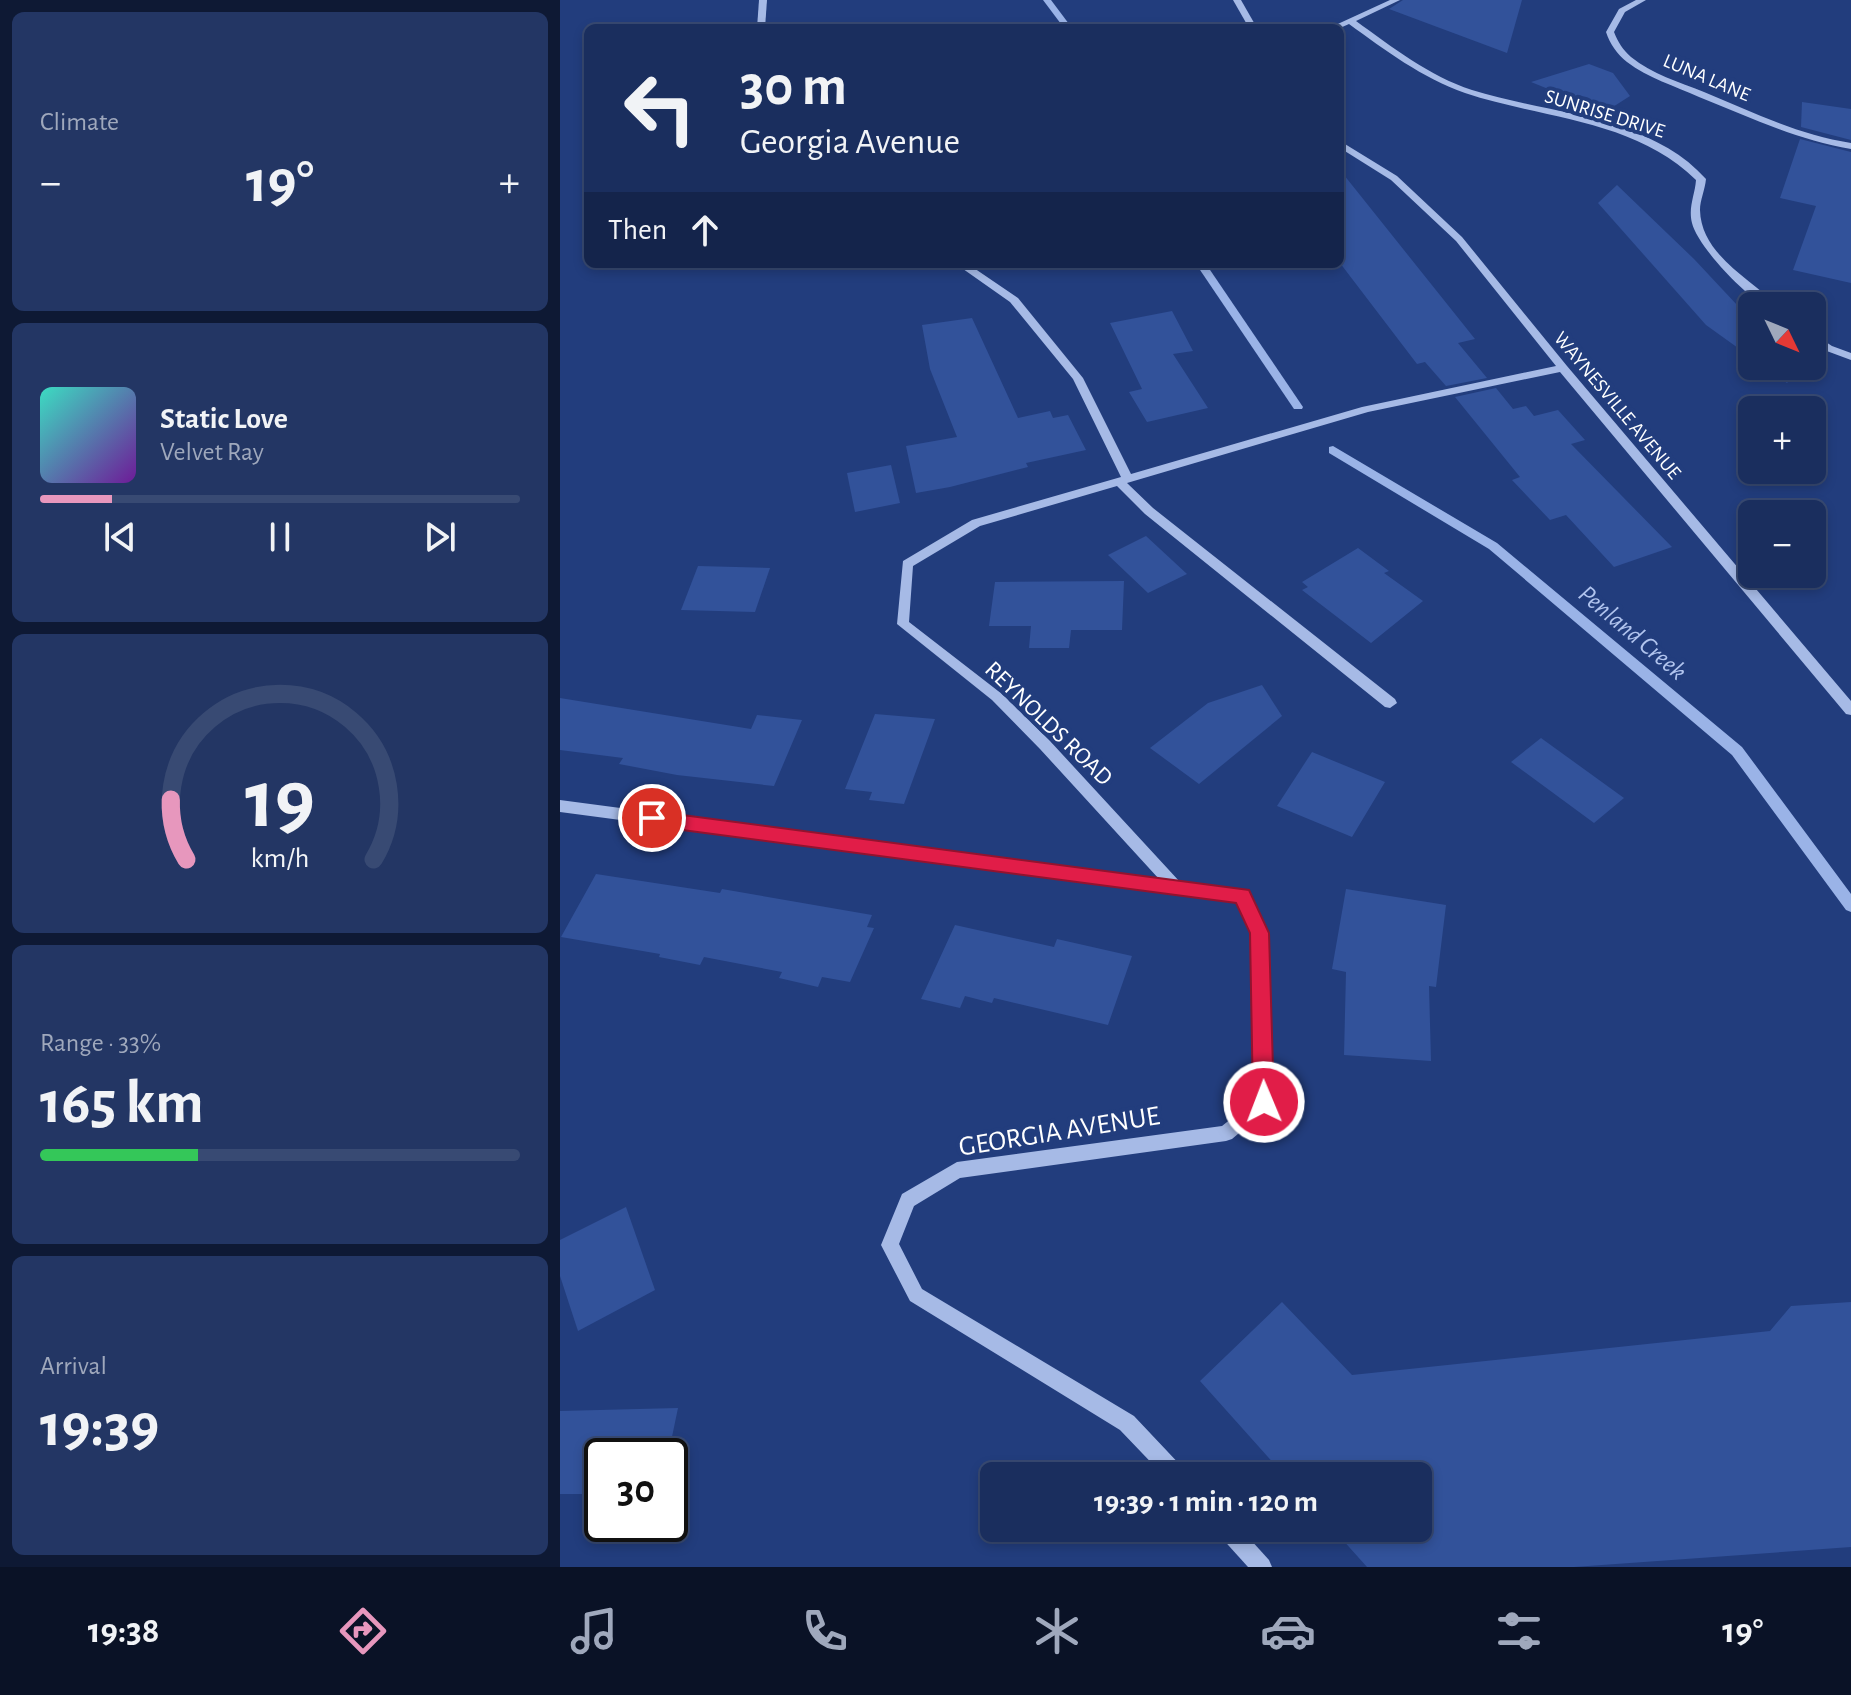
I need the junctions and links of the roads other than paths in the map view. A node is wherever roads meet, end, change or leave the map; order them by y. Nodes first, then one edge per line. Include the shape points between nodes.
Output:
1 (763, 0) edge
2 (1237, 0) edge
3 (1396, 0) edge
4 (1642, 0) edge
5 (1351, 21) junction
6 (760, 24) edge
7 (1251, 24) edge
8 (1343, 24) edge
9 (1851, 146) edge
10 (1344, 147) edge
11 (967, 268) edge
12 (1755, 292) edge
13 (1826, 346) edge
14 (1851, 357) edge
15 (1563, 368) junction
16 (1123, 479) junction
17 (1390, 703) dead end
18 (1851, 710) edge
19 (560, 806) edge
20 (1175, 886) junction
21 (1164, 1462) edge
22 (1239, 1542) edge
23 (1262, 1567) edge

1 - 6 street
2 - 7 street
3 - 5 street
4 - 9 street, LUNA LANE via 1622,11 1610,32 1627,58 1771,124
5 - 8 street
5 - 12 street, SUNRISE DRIVE via 1441,80 1629,135 1676,155 1701,179 1695,209 1707,242 1732,274
10 - 15 street, WAYNESVILLE AVENUE via 1394,178 1459,239
11 - 16 street via 1014,300 1078,378
13 - 14 street
15 - 16 street, REYNOLDS ROAD via 1366,409
15 - 18 street, WAYNESVILLE AVENUE
16 - 17 street via 1149,511
16 - 20 street, REYNOLDS ROAD via 976,523 907,564 903,624 997,697
19 - 20 street
20 - 21 street, GEORGIA AVENUE via 1242,896 1260,933 1264,1102 1226,1133 957,1170 908,1200 890,1245 916,1295 1127,1423
22 - 23 street

